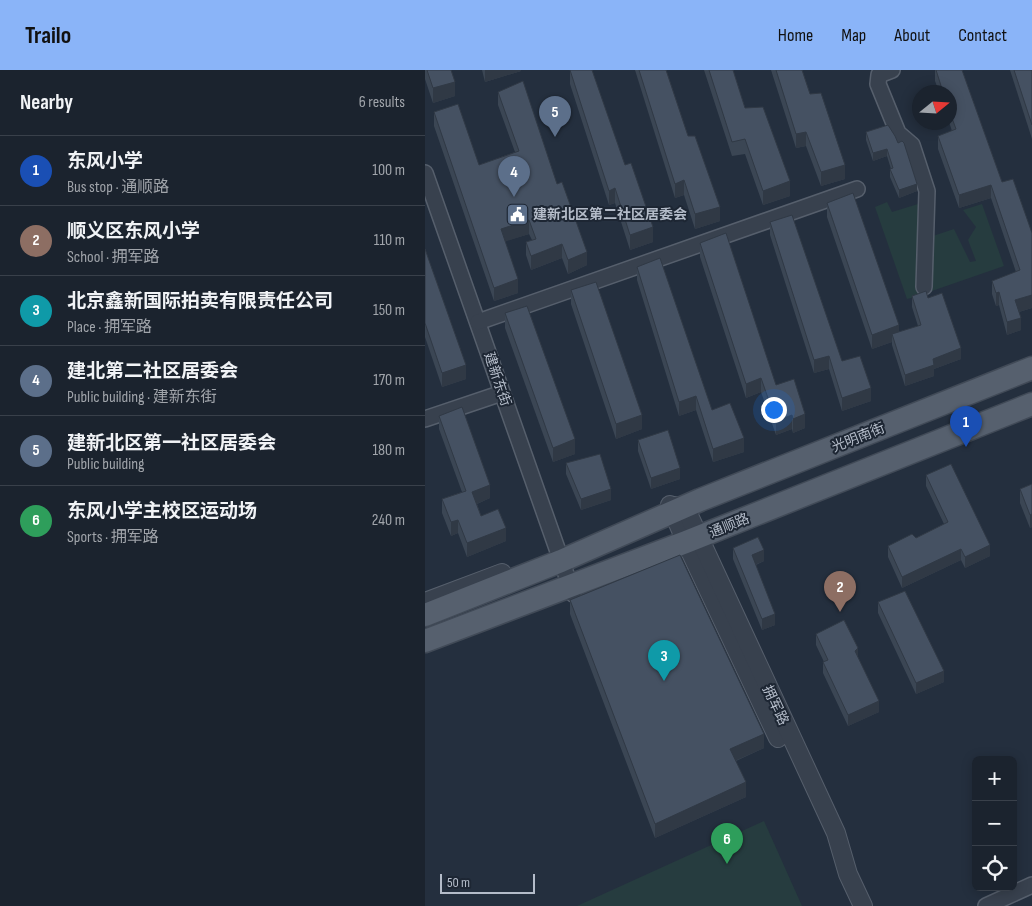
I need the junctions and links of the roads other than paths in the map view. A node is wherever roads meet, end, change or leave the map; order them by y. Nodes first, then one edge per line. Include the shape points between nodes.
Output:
1 (892, 70) edge
2 (425, 173) edge
3 (857, 189) dead end
4 (924, 287) dead end
5 (478, 322) junction
6 (1032, 368) edge
7 (503, 393) junction
8 (1032, 404) edge
9 (425, 419) edge
10 (676, 508) junction
11 (691, 544) junction
12 (560, 556) junction
13 (572, 591) junction
14 (425, 602) edge
15 (425, 615) edge
16 (425, 641) edge
17 (425, 653) edge
18 (1032, 885) edge
19 (863, 906) edge
20 (986, 906) edge

1 - 4 street via 879,75 878,84 898,133 912,145 927,191
2 - 5 street, 建新东街
3 - 5 street
5 - 7 street, 建新东街
6 - 10 main road, 光明南街
7 - 9 street
7 - 12 street, 建新东街
8 - 11 main road, 通顺路
10 - 11 street, 拥军路
10 - 12 main road
11 - 13 main road, 通顺路
11 - 19 street, 拥军路 via 836,833
12 - 13 street, 建新东街
12 - 14 street
12 - 15 main road
13 - 16 main road, 通顺路
13 - 17 street
18 - 20 street

